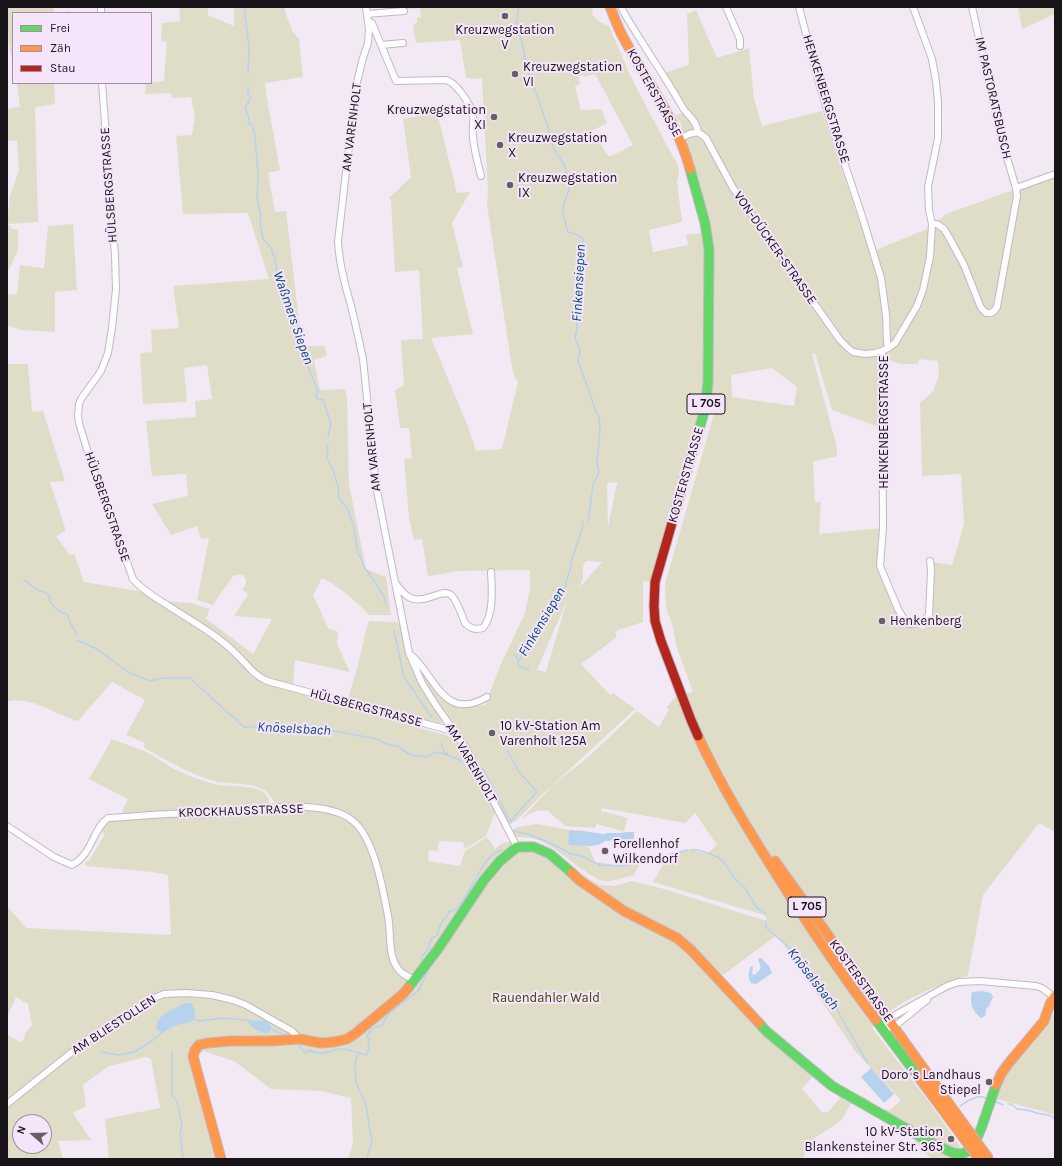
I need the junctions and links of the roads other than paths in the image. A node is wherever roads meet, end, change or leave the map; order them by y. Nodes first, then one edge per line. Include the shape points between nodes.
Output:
1 (366, 7) edge
2 (610, 7) edge
3 (621, 7) edge
4 (726, 7) edge
5 (799, 7) edge
6 (913, 7) edge
7 (972, 7) edge
8 (404, 11) dead end
9 (367, 14) junction
10 (368, 22) junction
11 (403, 43) dead end
12 (381, 45) junction
13 (740, 46) dead end
14 (102, 84) edge
15 (698, 132) junction
16 (680, 139) junction
17 (1055, 174) edge
18 (481, 176) dead end
19 (1016, 188) junction
20 (932, 224) junction
21 (885, 350) junction
22 (930, 561) dead end
23 (491, 572) dead end
24 (396, 584) junction
25 (409, 653) junction
26 (487, 697) dead end
27 (453, 730) junction
28 (733, 803) junction
29 (7, 826) edge
30 (518, 847) junction
31 (416, 980) junction
32 (939, 990) junction
33 (1055, 997) edge
34 (888, 1019) junction
35 (894, 1027) junction
36 (882, 1029) junction
37 (298, 1039) junction
38 (921, 1072) junction
39 (7, 1104) edge
40 (221, 1159) edge
41 (979, 1159) edge
42 (989, 1159) edge

1 - 9 street, AM VARENHOLT
2 - 16 main road, KOSTERSTRASSE / L 705 via 621,34
3 - 15 street, KOSTERSTRASSE via 693,120
4 - 13 street via 740,39
5 - 21 street, HENKENBERGSTRASSE via 830,120 878,267 886,315
6 - 20 street via 932,59 938,102 938,138 928,187
7 - 19 street, IM PASTORATSBUSCH via 1002,141
8 - 9 street
9 - 10 street, AM VARENHOLT
10 - 12 street, AM VARENHOLT via 372,23
10 - 24 street, AM VARENHOLT via 368,43 356,86 338,251 363,359 376,486
11 - 12 street
12 - 18 street, AM VARENHOLT via 396,81 446,80 455,85 469,104 474,117 473,136
14 - 27 street, HÜLSBERGSTRASSE via 116,289 108,353 101,371 81,399 78,416 92,466 133,579 157,599 220,640 251,671 267,681
15 - 16 street
15 - 21 street, VON-DÜCKER-STRASSE via 706,138 737,194 840,340 848,348 859,353
16 - 28 main road, KOSTERSTRASSE / L 705 via 702,211 709,249 708,391 655,582 655,621 691,720
17 - 19 street
19 - 20 street, IM PASTORATSBUSCH via 1017,201 999,297 997,307 991,313 986,313 981,308 964,265 944,229
20 - 21 street via 930,256 923,290 917,306 895,343
21 - 22 street, HENKENBERGSTRASSE via 883,528 880,566 901,615 908,624 924,621 929,615
23 - 24 street via 492,593 488,621 484,628 476,630 465,623 455,600 449,594 416,599 407,596
24 - 25 street, AM VARENHOLT
25 - 26 street via 417,659 443,696 454,702 468,704
25 - 27 street, AM VARENHOLT via 422,683
27 - 30 street, AM VARENHOLT via 466,748
28 - 34 main road, KOSTERSTRASSE / L 705
28 - 36 main road, KOSTERSTRASSE / L 705 via 807,923
29 - 31 street, KROCKHAUSSTRASSE via 54,857 72,865 81,859 108,818 292,807 322,809 346,815 359,826 368,842 390,924 391,954 394,962 402,973
30 - 31 main road via 500,861 484,880
30 - 33 main road via 534,847 550,854 579,880 624,911 680,941 766,1031 816,1074 869,1108 953,1153 962,1154 970,1150 975,1143 1001,1074 1044,1021
31 - 37 main road via 383,1012 347,1039 321,1043
32 - 33 street via 959,982 980,981 1036,986
32 - 34 street
32 - 35 street
34 - 35 main road, KOSTERSTRASSE / L 705
34 - 36 street
35 - 36 street
35 - 38 main road, KOSTERSTRASSE / L 705
36 - 38 main road, KOSTERSTRASSE / L 705
37 - 39 street, AM BLIESTOLLEN via 292,1031 233,1000 192,993 164,994 149,1000 87,1040
37 - 40 main road via 222,1041 199,1045 195,1050 195,1066
38 - 41 main road, KOSTERSTRASSE / L 705, bridge
38 - 42 main road, KOSTERSTRASSE / L 705, bridge

